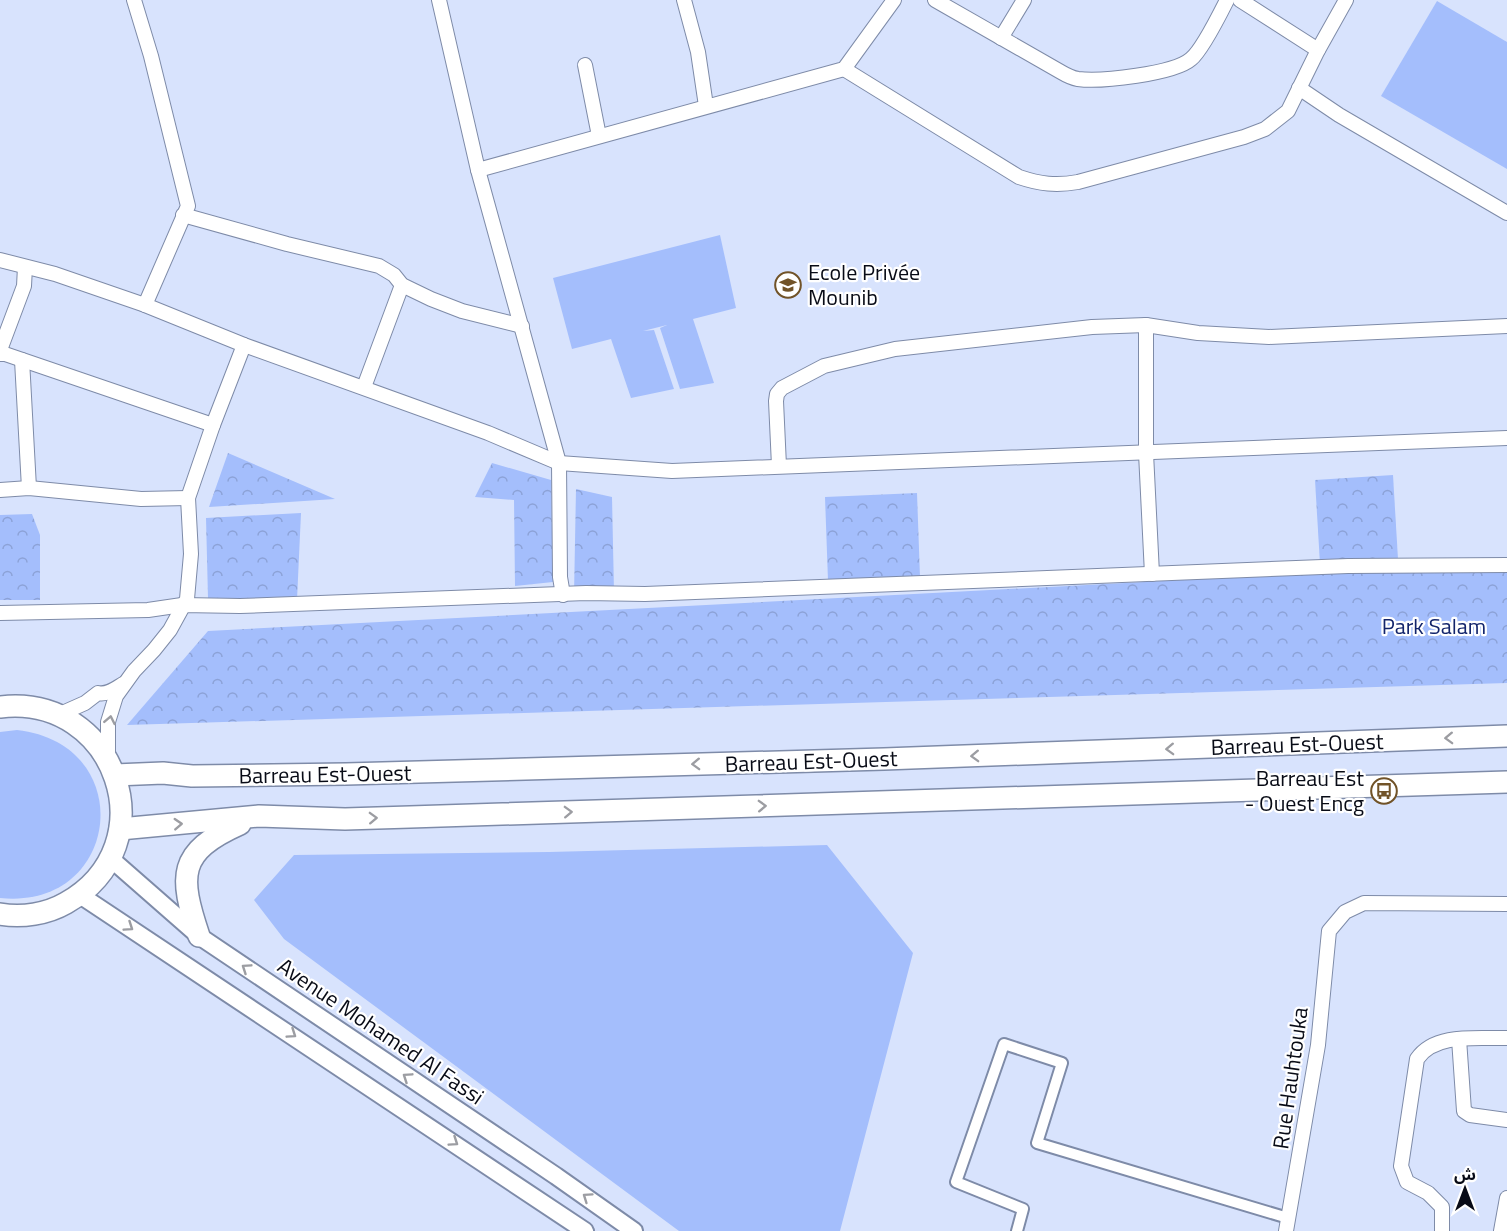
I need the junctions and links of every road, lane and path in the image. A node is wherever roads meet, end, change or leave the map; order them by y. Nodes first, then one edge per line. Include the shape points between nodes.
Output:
1 (134, 0) edge
2 (439, 0) edge
3 (684, 0) edge
4 (934, 0) edge
5 (1024, 0) edge
6 (1227, 0) edge
7 (1240, 0) edge
8 (1346, 0) edge
9 (889, 2) edge
10 (1001, 38) junction
11 (1318, 50) junction
12 (585, 65) dead end
13 (844, 69) junction
14 (1299, 88) junction
15 (706, 106) junction
16 (599, 136) junction
17 (478, 170) junction
18 (1507, 213) edge
19 (183, 215) junction
20 (0, 260) edge
21 (25, 267) junction
22 (402, 285) junction
23 (145, 305) junction
24 (6, 319) edge
25 (1146, 325) junction
26 (522, 326) junction
27 (1507, 326) edge
28 (244, 345) junction
29 (0, 352) edge
30 (22, 360) junction
31 (364, 387) junction
32 (213, 425) junction
33 (1507, 438) edge
34 (1146, 453) junction
35 (560, 463) junction
36 (779, 466) junction
37 (29, 488) junction
38 (0, 489) edge
39 (188, 498) junction
40 (1507, 565) edge
41 (1152, 574) junction
42 (563, 595) junction
43 (182, 605) junction
44 (0, 613) edge
45 (125, 683) junction
46 (0, 708) edge
47 (58, 715) junction
48 (1507, 736) edge
49 (112, 768) junction
50 (1507, 782) edge
51 (259, 816) junction
52 (120, 829) junction
53 (110, 858) junction
54 (80, 895) junction
55 (1507, 904) edge
56 (0, 914) edge
57 (199, 936) junction
58 (1507, 1038) edge
59 (1459, 1039) junction
60 (1507, 1120) edge
61 (1507, 1198) edge
62 (1287, 1225) edge
63 (585, 1231) edge
64 (634, 1231) edge
65 (1017, 1231) edge
66 (1442, 1231) edge
67 (1501, 1231) edge

1 - 19 street via 185,188 188,207
2 - 17 street
3 - 15 street via 698,52
4 - 10 street
5 - 10 street
6 - 10 street via 1189,62 1142,76 1077,78
7 - 11 street
8 - 11 street
9 - 13 street
11 - 14 street
12 - 16 street
13 - 14 street via 1019,177 1040,184 1062,185 1265,129 1288,111
13 - 15 street
14 - 18 street
15 - 16 street
16 - 17 street
17 - 26 street
19 - 22 street via 379,266
19 - 23 street
20 - 21 street
21 - 23 street
21 - 24 street via 24,286
22 - 26 street via 462,311
22 - 31 street
23 - 28 street
24 - 29 street
25 - 27 street via 1269,337
25 - 34 street
25 - 36 street via 964,340 895,349 824,366 777,393
26 - 35 street
28 - 31 street
28 - 32 street
29 - 30 street
30 - 32 street
30 - 37 street
31 - 35 street
32 - 39 street
33 - 34 street
34 - 36 street
34 - 41 street
35 - 36 street via 672,471
35 - 42 street
37 - 38 street
37 - 39 street via 141,499
39 - 43 street via 190,579 187,599
40 - 41 street
41 - 42 street
42 - 43 street
43 - 44 street via 148,610
43 - 45 street via 170,630
45 - 47 street
49 -> 45 street via 108,722 116,696
46 - 47 main road via 26,706
47 - 49 main road via 87,733
48 -> 49 main road, Barreau Est-Ouest via 369,773 192,776
49 - 52 main road via 120,793
51 -> 50 main road, Barreau Est-Ouest via 367,819
52 -> 51 main road, Barreau Est-Ouest
51 - 57 main road via 210,840 190,862 186,890
52 - 53 main road
53 - 54 main road
53 - 57 street, Avenue Mohamed Al Fassi
54 - 56 main road via 44,912
54 -> 63 street
55 - 62 street, Rue Hauhtouka via 1364,903 1345,912 1329,931 1318,1046
64 -> 57 street, Avenue Mohamed Al Fassi
58 - 59 street
59 - 60 street via 1464,1111
59 - 66 street via 1428,1046 1417,1059 1401,1166 1407,1182 1428,1193 1442,1207
61 - 67 street
62 - 65 street via 1037,1143 1062,1063 1004,1044 956,1182 1023,1209

